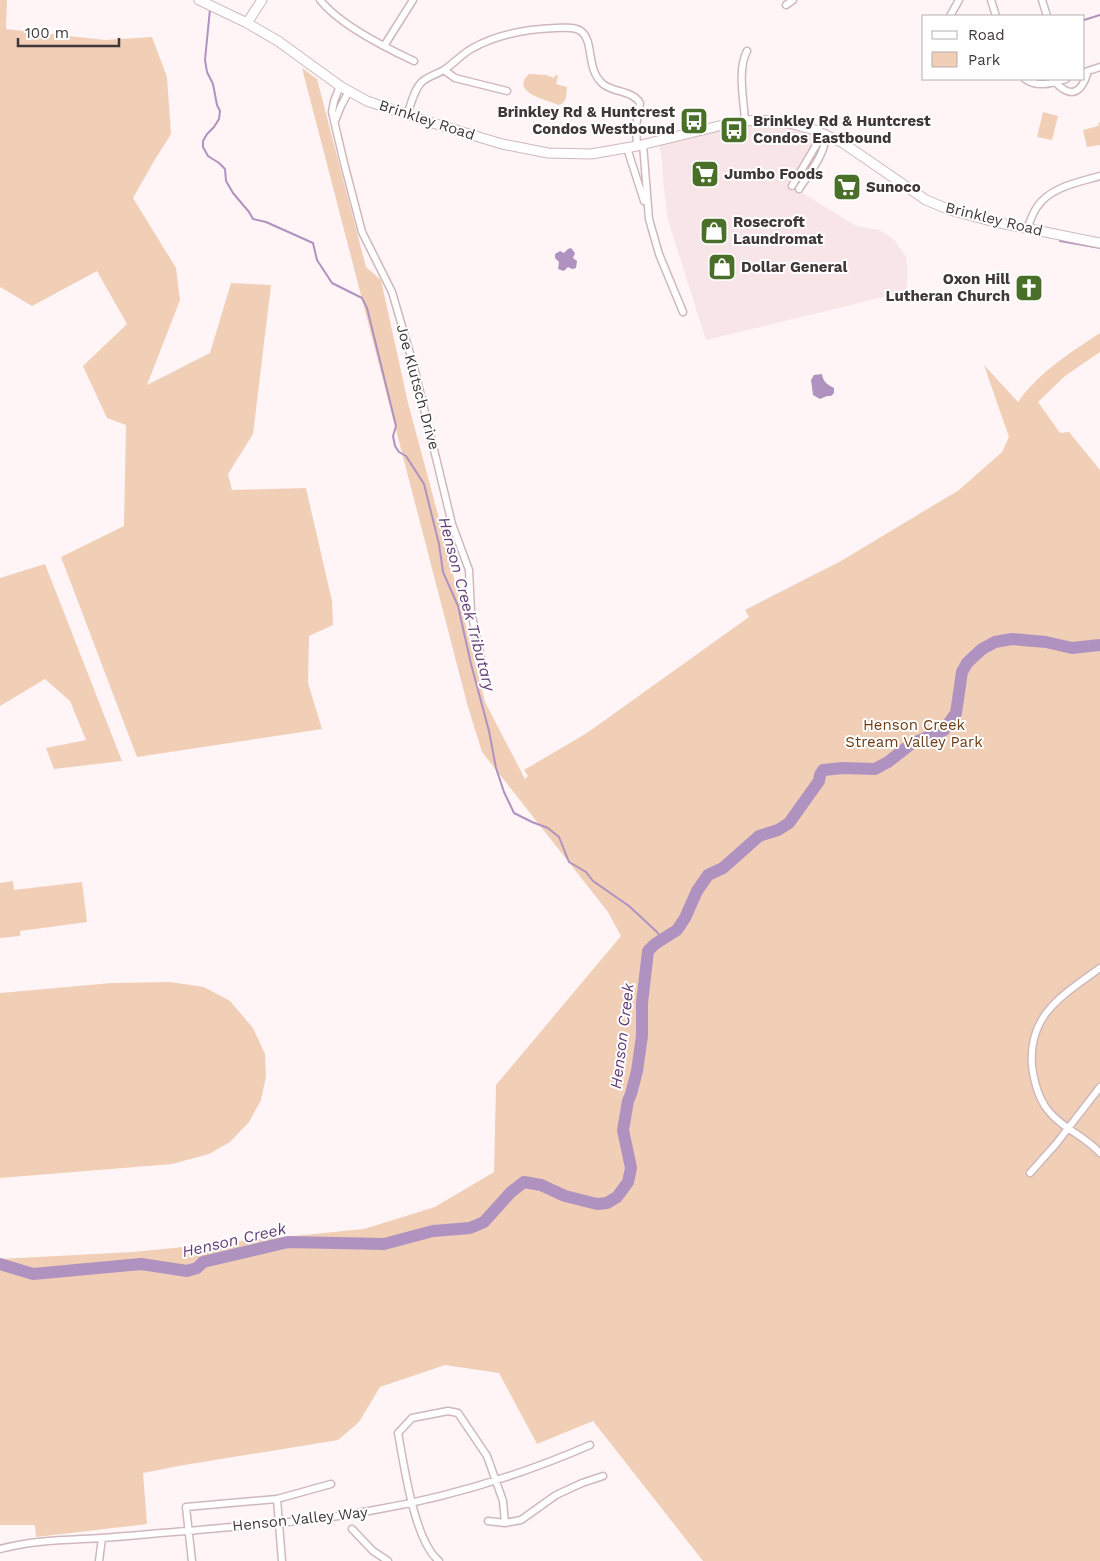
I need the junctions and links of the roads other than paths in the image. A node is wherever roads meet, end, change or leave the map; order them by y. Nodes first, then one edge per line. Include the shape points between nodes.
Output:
1 (262, 0) edge
2 (320, 0) edge
3 (413, 0) edge
4 (793, 0) edge
5 (959, 0) edge
6 (991, 0) edge
7 (1042, 0) edge
8 (202, 1) edge
9 (786, 5) dead end
10 (951, 15) edge
11 (996, 15) edge
12 (1048, 15) edge
13 (247, 23) junction
14 (384, 46) junction
15 (748, 51) dead end
16 (414, 61) dead end
17 (1100, 67) edge
18 (444, 70) junction
19 (1086, 72) edge
20 (1027, 80) edge
21 (1062, 80) edge
22 (1084, 80) edge
23 (1055, 82) junction
24 (340, 86) junction
25 (349, 91) junction
26 (507, 91) dead end
27 (407, 115) junction
28 (336, 121) junction
29 (745, 121) junction
30 (826, 135) junction
31 (640, 145) junction
32 (627, 148) junction
33 (1100, 176) edge
34 (792, 186) dead end
35 (799, 189) dead end
36 (647, 209) junction
37 (1027, 229) junction
38 (1100, 243) edge
39 (683, 312) dead end
40 (481, 657) dead end
41 (1100, 968) edge
42 (1100, 1088) edge
43 (1067, 1128) junction
44 (1100, 1153) edge
45 (1030, 1173) dead end
46 (590, 1445) dead end
47 (603, 1476) dead end
48 (497, 1480) junction
49 (331, 1484) dead end
50 (277, 1499) junction
51 (412, 1503) junction
52 (488, 1521) dead end
53 (279, 1522) junction
54 (505, 1522) junction
55 (352, 1530) dead end
56 (188, 1531) junction
57 (102, 1538) junction
58 (0, 1549) edge
59 (434, 1560) edge
60 (99, 1561) edge
61 (192, 1561) edge
62 (282, 1561) edge
63 (388, 1561) edge

1 - 13 main road
2 - 14 street via 351,26
3 - 14 street
4 - 9 street
5 - 10 street
6 - 11 street
7 - 12 street
8 - 13 main road, Brinkley Road
13 - 24 main road, Brinkley Road
14 - 16 street
15 - 29 street via 742,74
17 - 19 street
18 - 26 street via 455,78
18 - 27 street via 423,81
18 - 31 street via 472,49 503,36 551,28 579,30 586,37 592,66 602,83 632,95 640,103 636,126
20 - 23 street via 1037,84
21 - 23 street
22 - 23 street via 1077,91 1072,92 1065,91
24 - 25 main road, Brinkley Road
24 - 28 street, Joe Klutsch Drive via 332,108
25 - 27 main road, Brinkley Road
25 - 28 street
27 - 32 main road, Brinkley Road via 502,144 548,153 591,154
28 - 40 street, Joe Klutsch Drive via 362,232 392,292 414,367 452,524 469,570 471,612
29 - 30 main road, Brinkley Road via 789,123
29 - 31 main road, Brinkley Road
30 - 34 street via 818,142
30 - 35 street via 825,148
30 - 37 main road, Brinkley Road via 853,149 926,200 963,214
31 - 32 main road, Brinkley Road
31 - 36 street
32 - 36 street
33 - 37 street via 1051,193 1037,205
36 - 39 street via 657,247
37 - 38 main road, Brinkley Road
41 - 43 street via 1056,1000 1034,1037 1033,1073 1038,1092 1047,1109
42 - 43 street
43 - 44 street
43 - 45 street
46 - 48 street, Henson Valley Way
47 - 54 street via 556,1495 521,1520
48 - 51 street, Henson Valley Way
48 - 51 street via 487,1456 458,1413 448,1411 412,1418 398,1433
48 - 54 street
49 - 50 street
50 - 53 street
50 - 56 street via 186,1506
51 - 53 street, Henson Valley Way via 334,1517
51 - 59 street via 422,1536
52 - 54 street
53 - 56 street, Henson Valley Way
53 - 62 street
55 - 63 street
56 - 57 street, Henson Valley Way
56 - 61 street
57 - 58 street, Henson Valley Way via 29,1543
57 - 60 street

